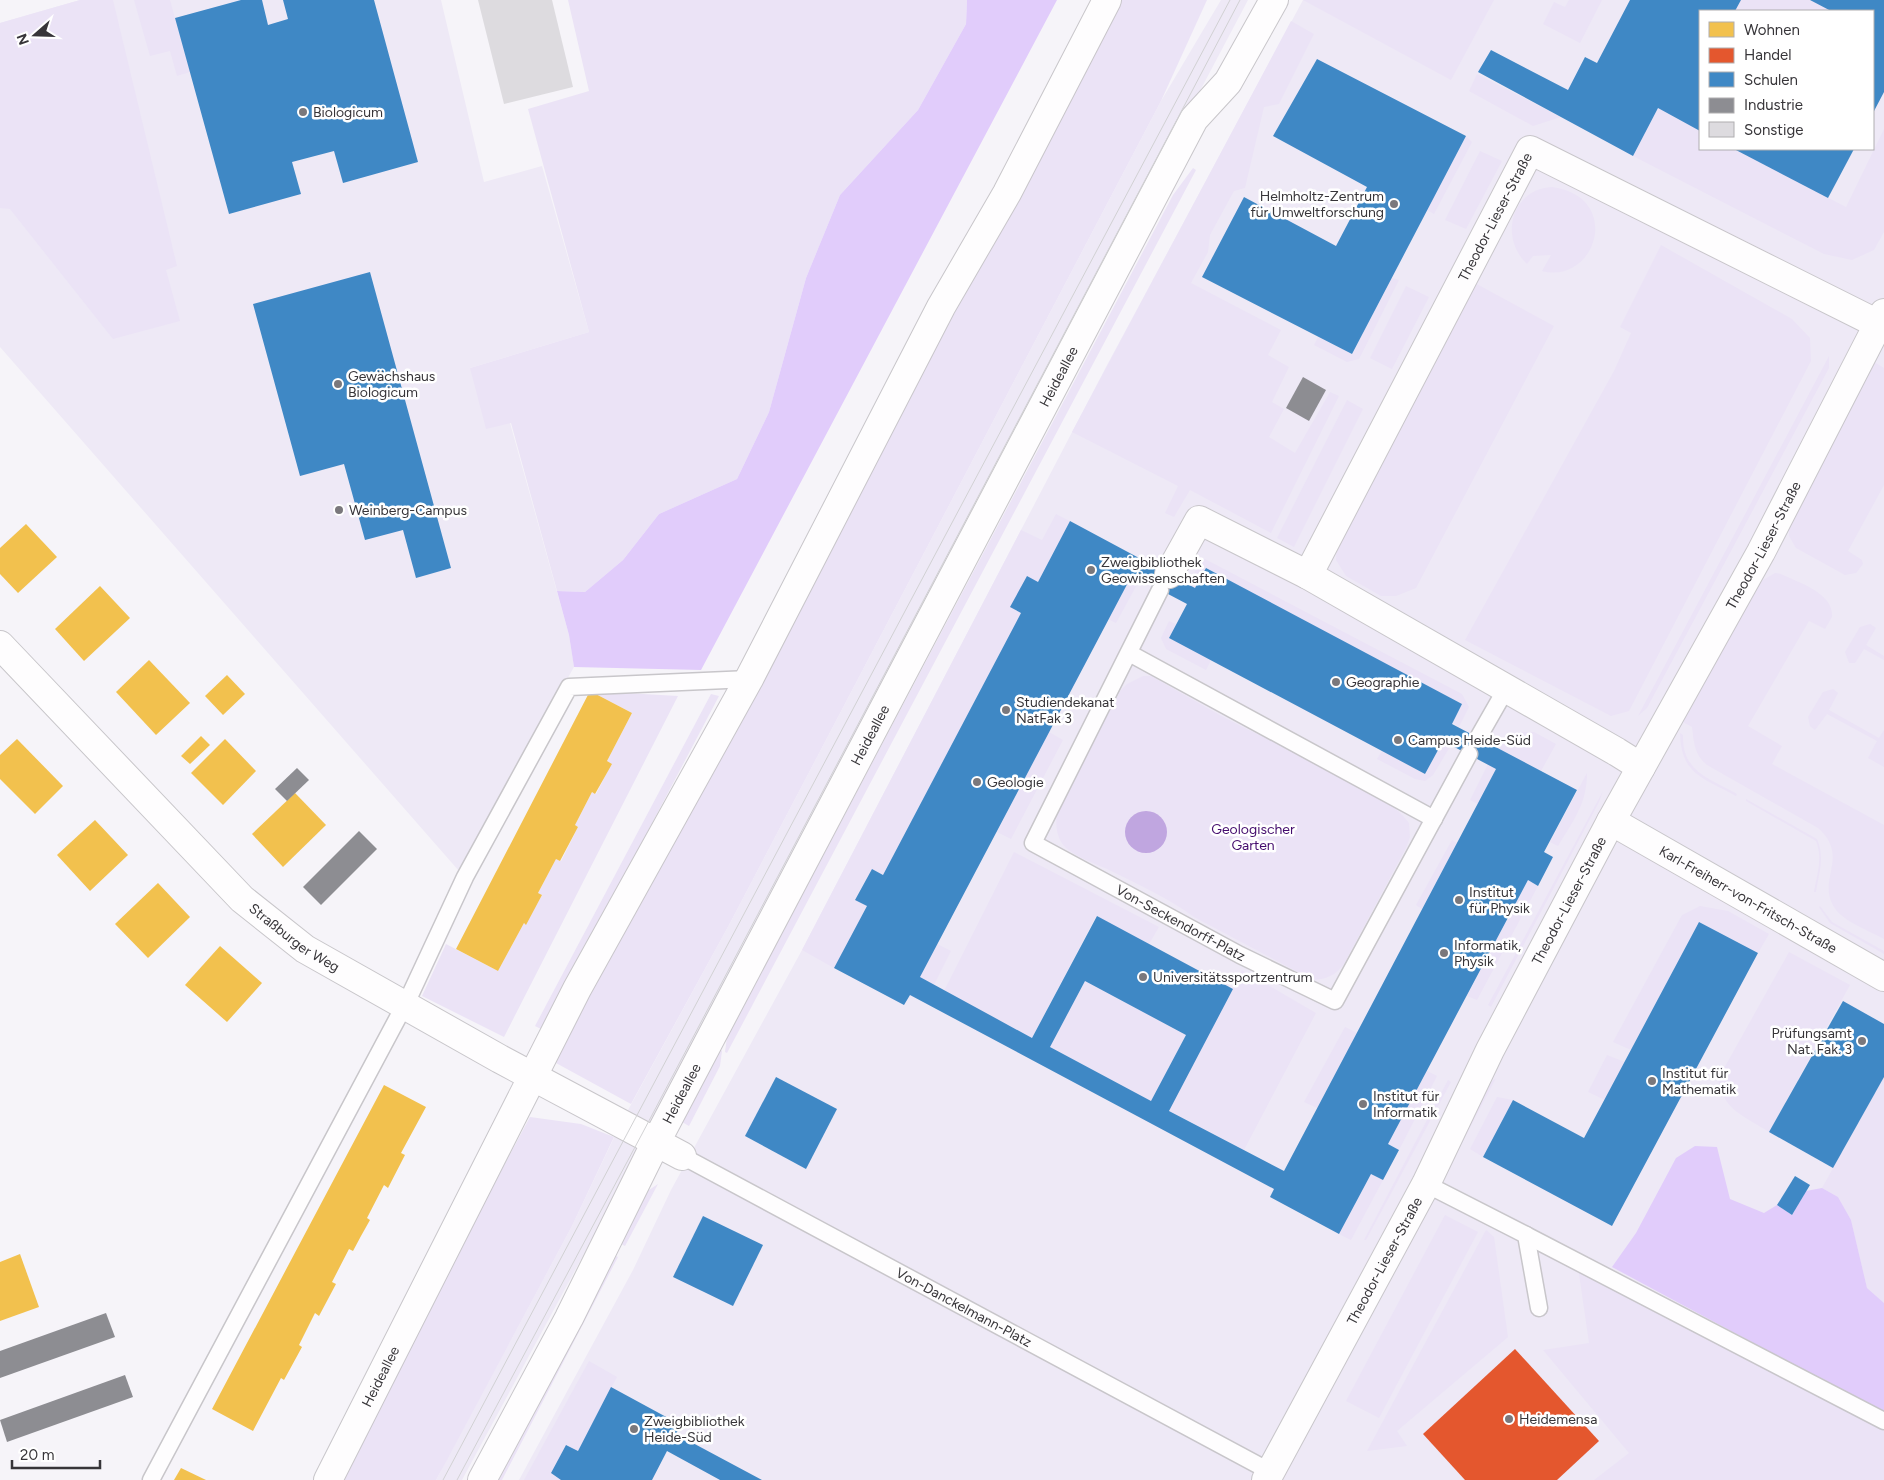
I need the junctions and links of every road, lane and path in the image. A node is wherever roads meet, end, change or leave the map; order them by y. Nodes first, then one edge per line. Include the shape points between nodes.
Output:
1 (1107, 0) edge
2 (1274, 0) edge
3 (1881, 319) edge
4 (1308, 576) junction
5 (1165, 582) joint
6 (0, 645) edge
7 (1129, 653) junction
8 (750, 679) junction
9 (1506, 689) junction
10 (1478, 738) dead end
11 (1469, 754) dead end
12 (1641, 767) junction
13 (1434, 819) junction
14 (1612, 821) junction
15 (1884, 977) edge
16 (404, 1006) junction
17 (534, 1076) junction
18 (656, 1142) junction
19 (682, 1156) joint
20 (1426, 1184) junction
21 (1526, 1235) junction
22 (1539, 1308) dead end
23 (1884, 1421) edge
24 (1268, 1476) edge
25 (151, 1480) edge
26 (328, 1480) edge
27 (482, 1480) edge

1 - 8 street, Heideallee via 1007,193 941,306
2 - 18 street, Heideallee via 1228,82 1194,119
3 - 4 street, Theodor-Lieser-Straße via 1530,150
3 - 12 street, Theodor-Lieser-Straße via 1761,552
4 - 5 street, Von-Seckendorff-Platz via 1200,520
4 - 9 street, Von-Seckendorff-Platz
5 - 7 lane, Von-Seckendorff-Platz
6 - 16 street, Straßburger Weg via 242,899 305,949
7 - 13 lane
7 - 13 lane, Von-Seckendorff-Platz via 1033,843 1335,1002
8 - 16 lane via 569,687 465,877
8 - 17 street, Heideallee via 577,989
9 - 10 lane
9 - 12 street, Von-Seckendorff-Platz
11 - 13 lane, Von-Seckendorff-Platz
12 - 14 street, Theodor-Lieser-Straße
14 - 15 street, Karl-Freiherr-von-Fritsch-Straße
14 - 20 street, Theodor-Lieser-Straße via 1490,1050
16 - 17 street, Straßburger Weg
16 - 25 lane
17 - 18 street, Straßburger Weg
17 - 26 street, Heideallee
18 - 19 street, Von-Danckelmann-Platz
18 - 27 street, Heideallee via 582,1293
19 - 24 lane, Von-Danckelmann-Platz
20 - 21 lane
20 - 24 street, Theodor-Lieser-Straße
21 - 22 lane
21 - 23 lane

